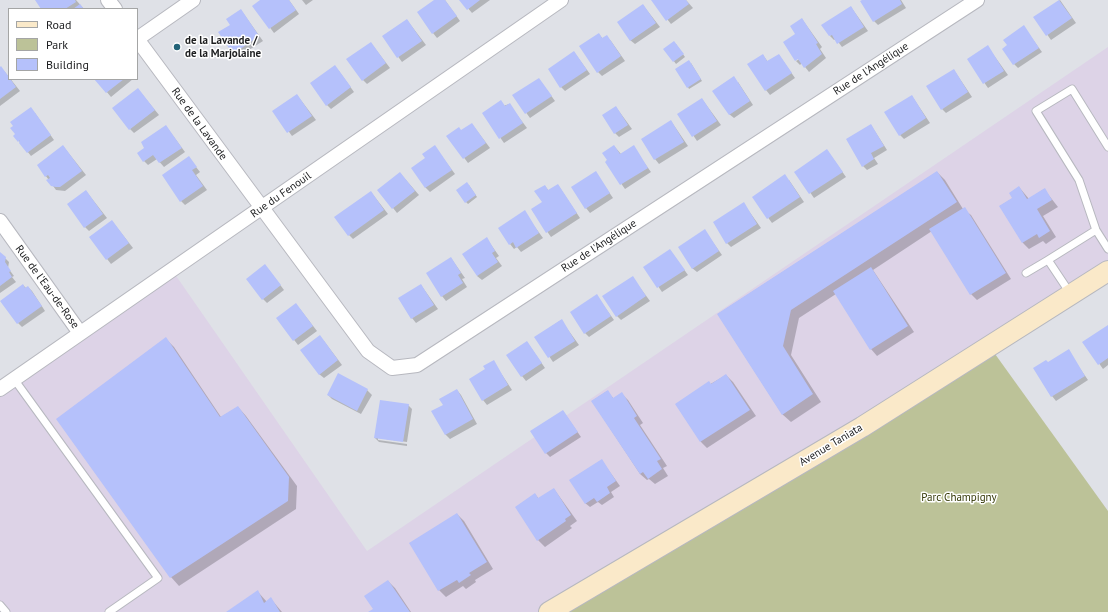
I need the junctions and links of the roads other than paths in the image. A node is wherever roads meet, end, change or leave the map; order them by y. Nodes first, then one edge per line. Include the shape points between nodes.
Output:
1 (193, 0) edge
2 (561, 0) edge
3 (977, 0) edge
4 (138, 38) edge
5 (138, 40) edge
6 (1108, 147) edge
7 (262, 208) junction
8 (0, 221) edge
9 (1096, 230) junction
10 (1108, 249) edge
11 (1048, 260) junction
12 (1108, 271) edge
13 (1026, 273) dead end
14 (1071, 294) junction
15 (80, 333) junction
16 (14, 379) junction
17 (0, 389) edge
18 (0, 605) edge
19 (6, 612) edge
20 (109, 612) edge
21 (549, 612) edge

1 - 4 street
2 - 7 street, Rue du Fenouil
3 - 7 street, Rue de l'Angélique via 417,365 392,368 368,351
5 - 7 street, Rue de la Lavande
6 - 9 lane via 1072,89 1036,111 1079,180
7 - 15 street, Rue du Fenouil
8 - 15 street, Rue de l'Eau-de-Rose
9 - 10 lane
9 - 11 lane
11 - 13 lane
11 - 14 lane
12 - 14 main road, Avenue Taniata
14 - 21 main road, Avenue Taniata via 862,427
15 - 16 street, Rue du Fenouil
16 - 17 street, Rue du Fenouil
16 - 20 lane via 158,578
18 - 19 lane

